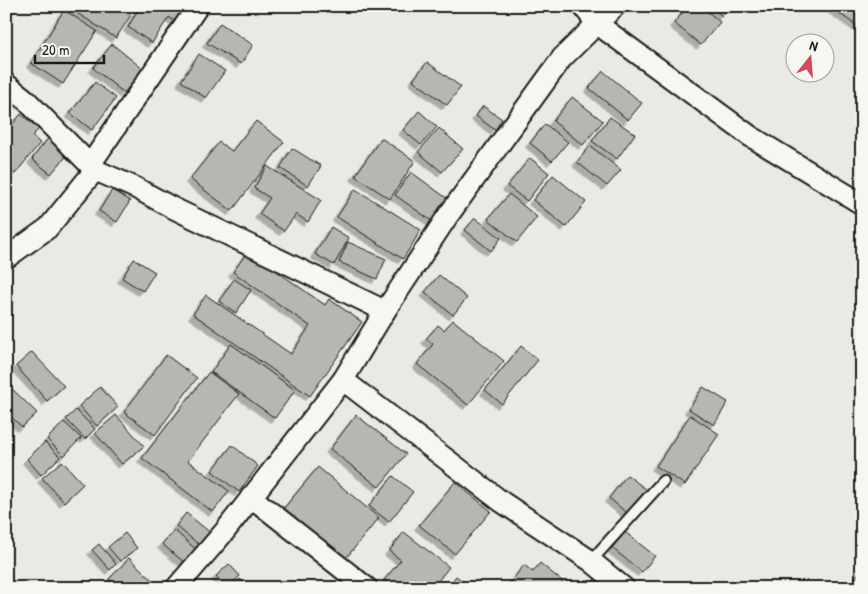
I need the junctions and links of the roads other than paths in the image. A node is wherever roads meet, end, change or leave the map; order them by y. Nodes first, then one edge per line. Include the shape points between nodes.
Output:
1 (198, 6) edge
2 (583, 6) edge
3 (615, 6) edge
4 (596, 24) junction
5 (6, 84) edge
6 (93, 168) junction
7 (862, 193) edge
8 (862, 204) edge
9 (6, 258) edge
10 (385, 311) junction
11 (343, 380) junction
12 (663, 482) dead end
13 (251, 497) junction
14 (591, 561) junction
15 (176, 588) edge
16 (367, 588) edge
17 (624, 588) edge

1 - 6 street
2 - 4 street
3 - 4 street
4 - 7 street
4 - 8 street via 750,136
4 - 10 street via 562,58 506,134
5 - 6 street
6 - 9 street via 48,228
6 - 10 street
10 - 11 street
11 - 13 street
11 - 14 street via 502,502
12 - 14 lane
13 - 15 street
13 - 16 street
14 - 17 street

